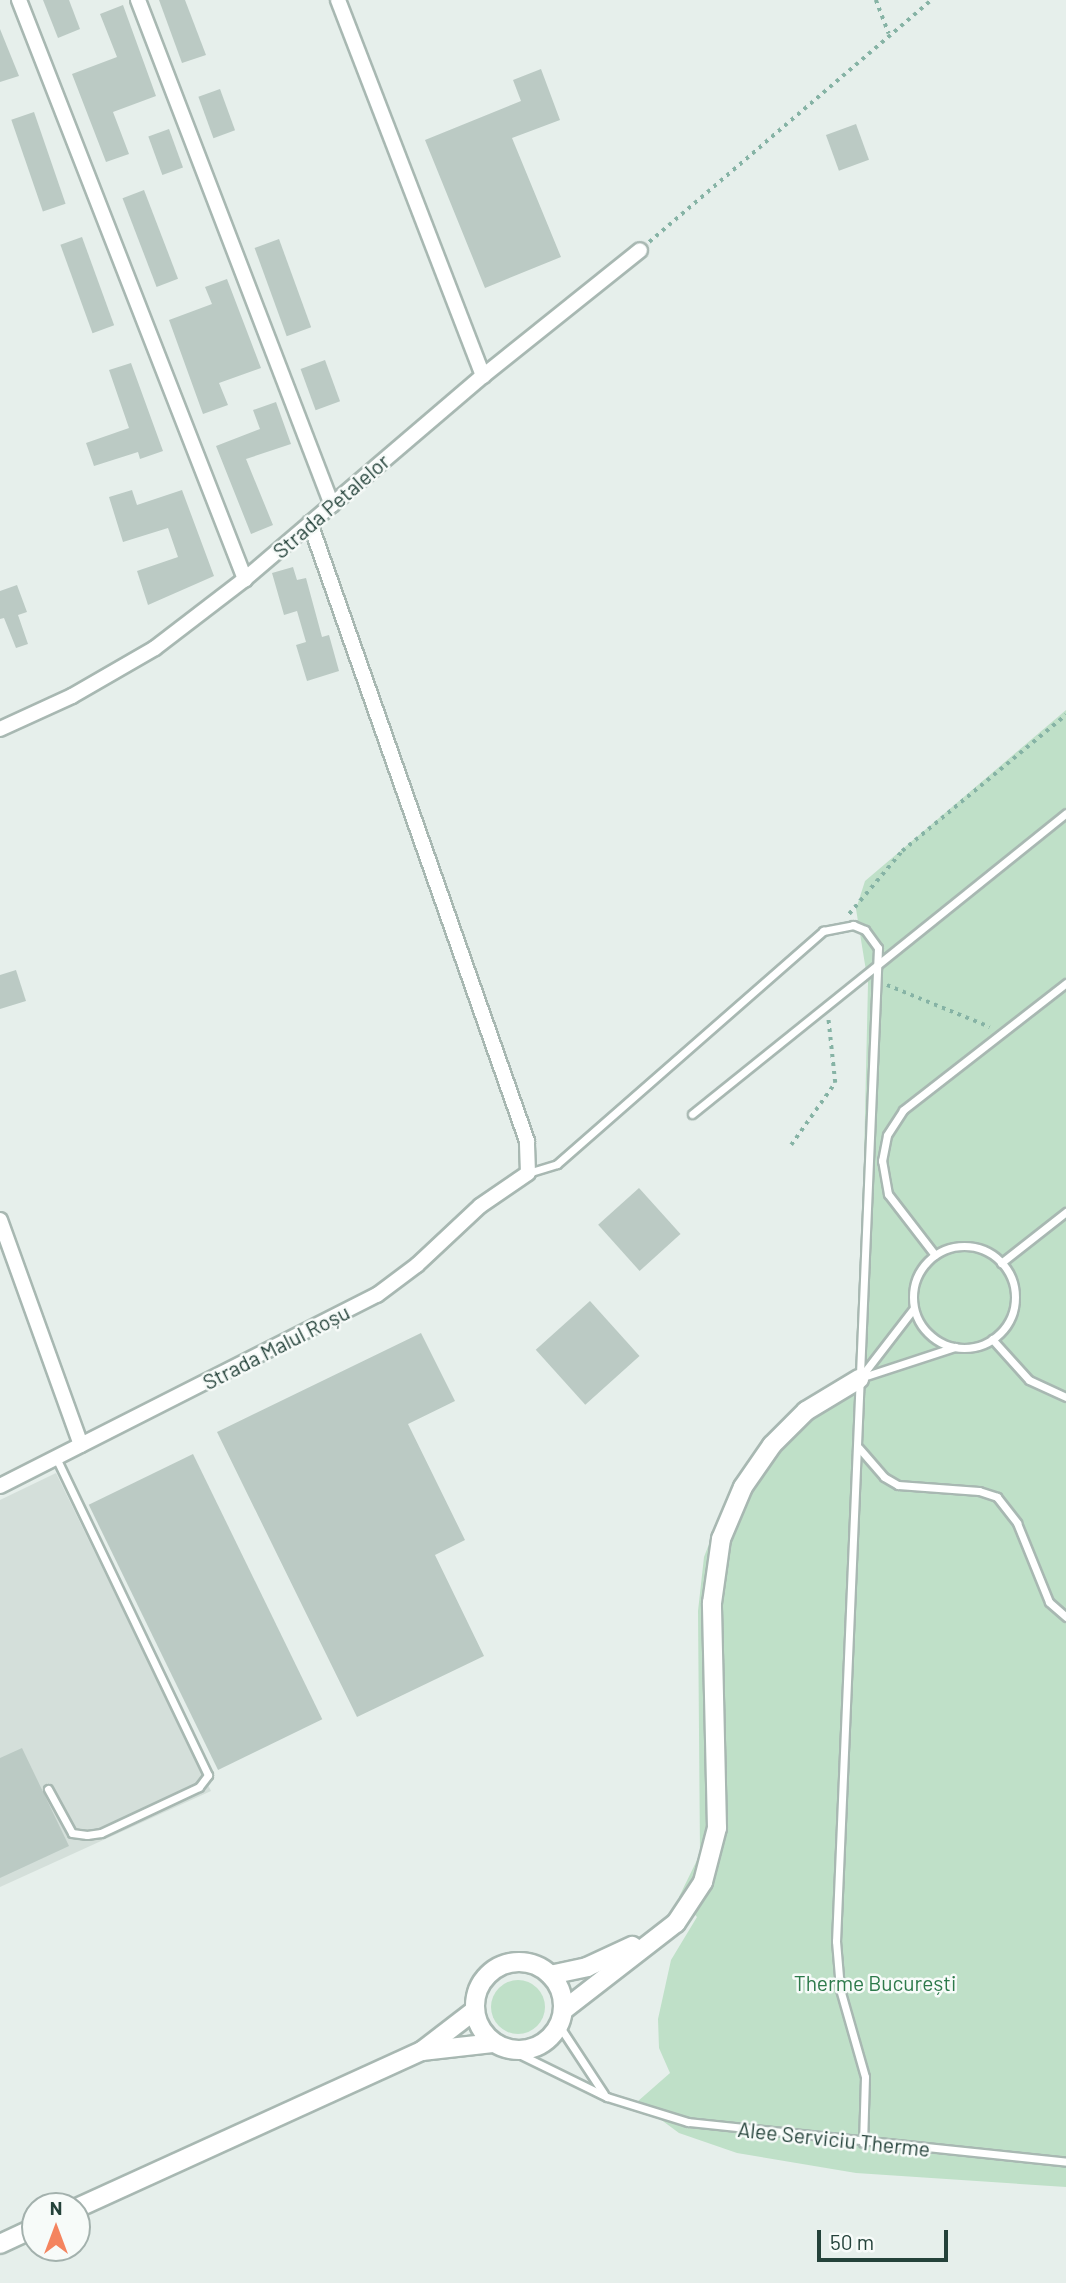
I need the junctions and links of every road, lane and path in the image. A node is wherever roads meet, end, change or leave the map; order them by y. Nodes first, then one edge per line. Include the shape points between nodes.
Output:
1 (19, 0) edge
2 (138, 0) edge
3 (338, 0) edge
4 (876, 0) edge
5 (931, 0) edge
6 (889, 34) junction
7 (640, 250) joint
8 (483, 376) junction
9 (332, 505) junction
10 (310, 523) junction
11 (245, 579) junction
12 (1066, 715) edge
13 (0, 729) edge
14 (1066, 813) edge
15 (841, 924) junction
16 (880, 961) junction
17 (878, 982) junction
18 (1066, 983) edge
19 (827, 1004) junction
20 (1002, 1032) junction
21 (692, 1114) dead end
22 (791, 1145) dead end
23 (528, 1173) junction
24 (1066, 1212) edge
25 (0, 1220) edge
26 (935, 1255) junction
27 (1001, 1263) junction
28 (914, 1308) junction
29 (992, 1339) junction
30 (954, 1347) junction
31 (859, 1379) junction
32 (1066, 1397) edge
33 (81, 1445) junction
34 (858, 1448) junction
35 (56, 1458) junction
36 (0, 1486) edge
37 (1066, 1617) edge
38 (48, 1788) dead end
39 (676, 1923) junction
40 (551, 1975) junction
41 (565, 2009) junction
42 (474, 2011) junction
43 (560, 2027) junction
44 (494, 2043) junction
45 (422, 2050) junction
46 (511, 2050) junction
47 (607, 2097) junction
48 (863, 2143) junction
49 (1066, 2162) edge
50 (91, 2202) edge
51 (21, 2234) edge
52 (0, 2244) edge

1 - 11 street
2 - 9 street
3 - 8 street
4 - 6 path
5 - 6 path
6 - 7 path
7 - 8 street, Strada Petalelor
8 - 9 street, Strada Petalelor
9 - 10 street, Strada Petalelor
10 - 11 street, Strada Petalelor
10 - 23 street via 527,1141
11 - 13 street, Strada Petalelor via 145,654 72,696
12 - 15 path via 902,851
14 - 16 lane
15 - 16 lane via 865,930 878,948
15 - 23 lane via 823,931 557,1164
16 - 17 lane
16 - 19 lane
17 - 20 path
17 - 31 lane
18 - 20 lane
19 - 21 lane
19 - 22 path via 835,1083
20 - 26 lane via 903,1110 887,1135 882,1161 888,1194
23 - 33 street, Strada Malul Roșu via 480,1206 417,1265 377,1294
24 - 27 lane
25 - 33 street
26 - 27 lane via 970,1247
26 - 28 lane via 916,1279
27 - 29 lane via 1012,1282 1014,1303 1007,1324
28 - 30 lane via 929,1334
28 - 31 lane
29 - 30 lane via 974,1347
29 - 32 lane via 1029,1380
30 - 31 lane
31 - 34 lane
31 - 39 street via 806,1411 772,1445 743,1487 721,1539 712,1602 715,1842 703,1882
33 - 35 street, Strada Malul Roșu
34 - 37 lane via 884,1477 898,1485 979,1491 997,1497 1010,1509 1049,1602
34 - 48 lane via 836,1941 840,1989 865,2077
35 - 36 street, Strada Malul Roșu
35 - 38 lane via 208,1775 200,1787 101,1833 87,1835 72,1833
39 - 40 street via 611,1957
39 - 41 street
40 - 41 street
40 - 42 street via 533,1965 502,1966 480,1983
41 - 43 street
42 - 44 street via 477,2024
42 - 45 street
43 - 46 street via 539,2044
43 - 47 lane
44 - 45 street
44 - 46 street
45 - 50 street
46 - 47 lane, Alee Serviciu Therme
47 - 48 lane, Alee Serviciu Therme via 707,2126
48 - 49 lane, Alee Serviciu Therme
51 - 52 street

